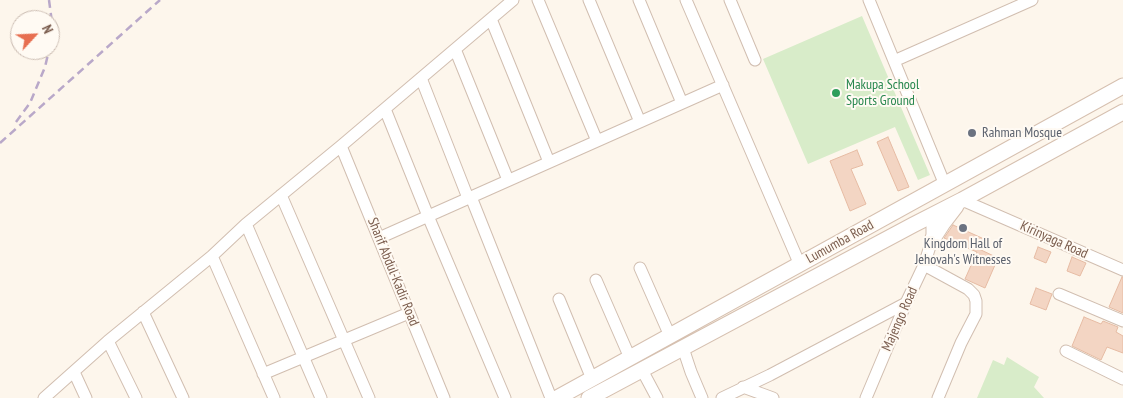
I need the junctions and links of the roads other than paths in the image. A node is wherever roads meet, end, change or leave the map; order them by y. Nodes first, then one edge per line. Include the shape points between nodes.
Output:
1 (513, 0) edge
2 (538, 0) edge
3 (589, 0) edge
4 (639, 0) edge
5 (686, 0) edge
6 (730, 0) edge
7 (869, 0) edge
8 (1032, 0) edge
9 (491, 19) junction
10 (456, 49) junction
11 (755, 60) dead end
12 (894, 61) junction
13 (421, 78) junction
14 (723, 85) junction
15 (1123, 86) edge
16 (682, 103) junction
17 (385, 109) junction
18 (1123, 112) edge
19 (640, 122) junction
20 (597, 141) junction
21 (341, 146) junction
22 (549, 162) junction
23 (970, 172) junction
24 (508, 180) junction
25 (945, 185) junction
26 (982, 190) junction
27 (281, 195) junction
28 (923, 196) junction
29 (469, 197) junction
30 (961, 201) junction
31 (984, 209) junction
32 (428, 216) junction
33 (932, 216) junction
34 (246, 224) junction
35 (913, 226) junction
36 (378, 238) junction
37 (932, 240) junction
38 (212, 256) junction
39 (800, 265) junction
40 (924, 265) junction
41 (640, 268) dead end
42 (1123, 270) edge
43 (596, 280) dead end
44 (1059, 294) dead end
45 (558, 299) dead end
46 (906, 303) junction
47 (143, 312) junction
48 (409, 312) junction
49 (1123, 321) edge
50 (670, 336) junction
51 (344, 340) junction
52 (108, 341) junction
53 (683, 348) junction
54 (1066, 351) dead end
55 (303, 357) junction
56 (630, 358) junction
57 (642, 370) junction
58 (74, 372) junction
59 (263, 374) junction
60 (592, 379) junction
61 (1123, 379) edge
62 (743, 387) junction
63 (44, 398) edge
64 (86, 398) edge
65 (136, 398) edge
66 (183, 398) edge
67 (274, 398) edge
68 (321, 398) edge
69 (369, 398) edge
70 (444, 398) edge
71 (505, 398) edge
72 (551, 398) edge
73 (557, 398) edge
74 (590, 398) edge
75 (657, 398) edge
76 (702, 398) edge
77 (722, 398) edge
78 (773, 398) edge
79 (866, 398) edge
80 (938, 398) edge

1 - 9 street
2 - 20 street
3 - 19 street
4 - 16 street
5 - 14 street
6 - 11 street
7 - 12 street
8 - 12 street
9 - 10 street
9 - 22 street
10 - 13 street
10 - 24 street
12 - 25 street
13 - 17 street
13 - 29 street
14 - 16 street
14 - 39 street
15 - 23 main road, Lumumba Road
16 - 19 street
17 - 21 street
17 - 32 street
18 - 26 main road, Lumumba Road
19 - 20 street
20 - 22 street
21 - 27 street
21 - 36 street, Sharif Abdul-Kadir Road
22 - 24 street
23 - 25 main road, Lumumba Road
23 - 26 main road
24 - 29 street
25 - 28 main road, Lumumba Road
26 - 30 main road, Lumumba Road
26 - 31 street
27 - 34 street
27 - 51 street
28 - 33 main road
28 - 39 main road, Lumumba Road
29 - 32 street
29 - 72 street
30 - 31 street, Kirinyaga Road
30 - 33 main road, Lumumba Road
30 - 37 main road
31 - 42 street, Kirinyaga Road
32 - 36 street
32 - 71 street
33 - 35 main road, Lumumba Road
33 - 37 street, Majengo Road
34 - 38 street
34 - 55 street
35 - 37 street
35 - 53 main road, Lumumba Road
36 - 48 street, Sharif Abdul-Kadir Road
37 - 40 street, Majengo Road
38 - 47 street
38 - 59 street
39 - 50 main road, Lumumba Road
40 - 46 street, Majengo Road
40 - 80 street via 968,289 976,301 976,314
41 - 50 street
43 - 56 street
44 - 49 street
45 - 60 street
46 - 62 street
46 - 79 street, Majengo Road
47 - 52 street
47 - 66 street
48 - 51 street
48 - 70 street, Sharif Abdul-Kadir Road
50 - 56 main road, Lumumba Road
51 - 55 street
51 - 69 street
52 - 58 street
52 - 65 street
53 - 57 main road, Lumumba Road
53 - 76 street
54 - 61 street
55 - 59 street
55 - 68 street
56 - 60 main road, Lumumba Road
57 - 74 main road, Lumumba Road
57 - 75 street
58 - 63 street
58 - 64 street
59 - 67 street
60 - 73 main road, Lumumba Road
62 - 77 street
62 - 78 street

